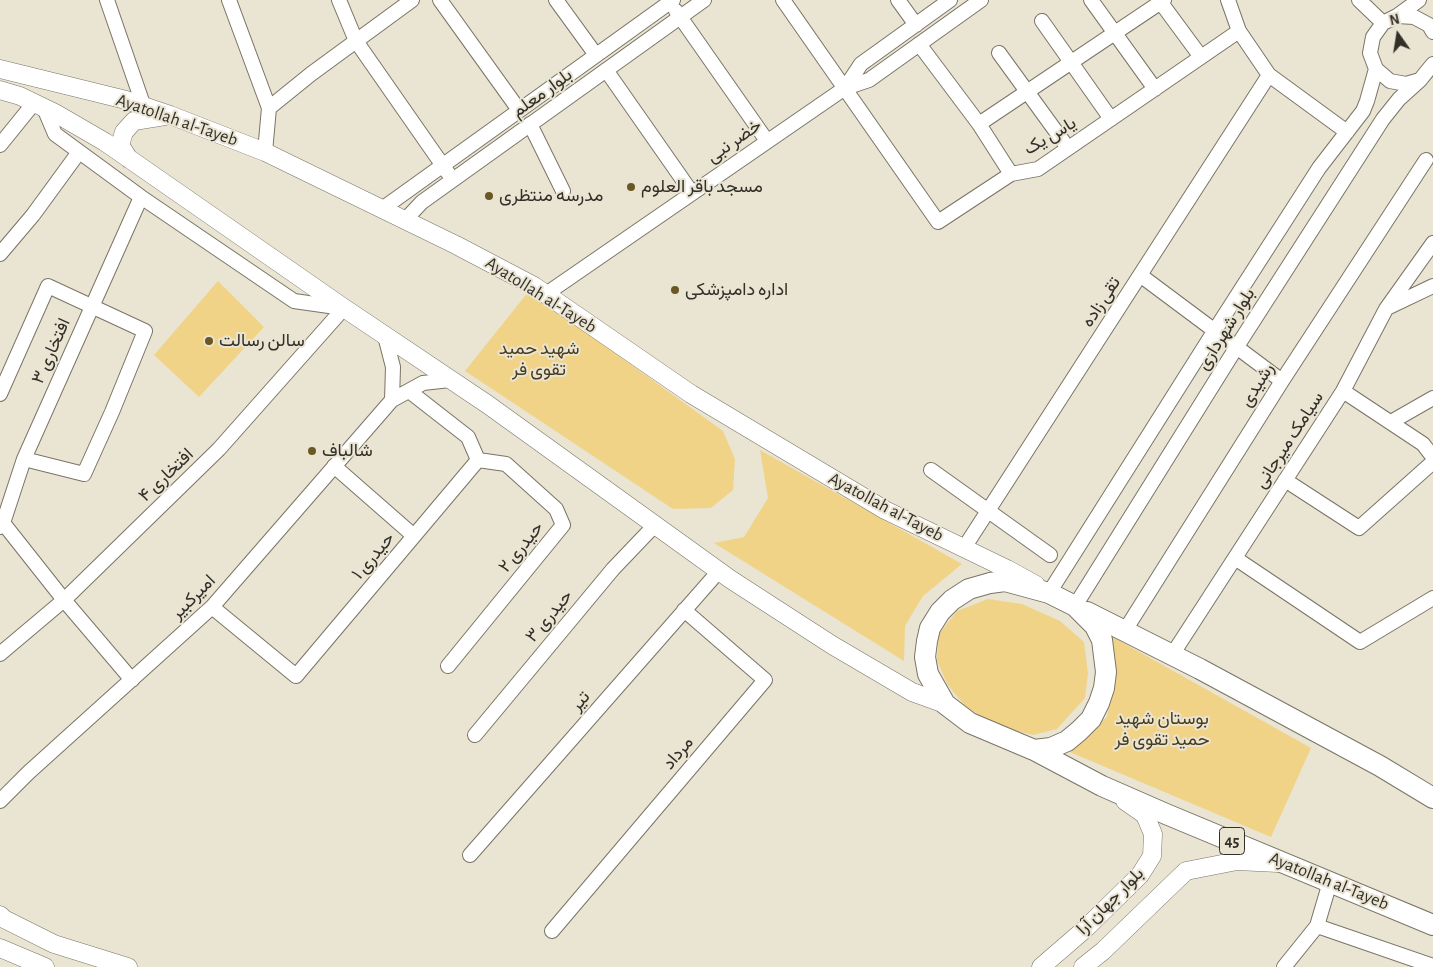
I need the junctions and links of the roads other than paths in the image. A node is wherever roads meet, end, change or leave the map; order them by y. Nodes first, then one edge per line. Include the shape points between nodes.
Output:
1 (107, 0) edge
2 (229, 0) edge
3 (339, 0) edge
4 (412, 0) edge
5 (440, 0) edge
6 (556, 0) edge
7 (704, 0) edge
8 (783, 0) edge
9 (898, 0) edge
10 (950, 0) edge
11 (981, 0) edge
12 (1091, 0) edge
13 (1228, 0) edge
14 (1360, 0) edge
15 (1418, 0) edge
16 (670, 1) edge
17 (1161, 1) edge
18 (1397, 16) junction
19 (680, 17) junction
20 (1042, 21) dead end
21 (1383, 23) junction
22 (916, 25) junction
23 (1239, 31) junction
24 (1433, 32) edge
25 (1115, 33) junction
26 (356, 41) junction
27 (920, 44) junction
28 (999, 53) dead end
29 (596, 56) junction
30 (1201, 57) junction
31 (1071, 62) junction
32 (0, 69) edge
33 (1376, 69) junction
34 (606, 70) junction
35 (1269, 75) junction
36 (1428, 75) edge
37 (845, 88) junction
38 (1155, 89) junction
39 (0, 90) edge
40 (1027, 92) junction
41 (39, 105) junction
42 (144, 107) junction
43 (269, 108) junction
44 (519, 110) junction
45 (170, 115) junction
46 (1111, 119) junction
47 (530, 124) junction
48 (979, 124) junction
49 (1347, 132) junction
50 (767, 141) junction
51 (0, 145) edge
52 (1068, 148) junction
53 (79, 152) junction
54 (266, 152) junction
55 (129, 159) junction
56 (1426, 160) dead end
57 (443, 165) junction
58 (1011, 174) junction
59 (453, 180) junction
60 (563, 191) dead end
61 (692, 193) junction
62 (141, 197) junction
63 (382, 209) junction
64 (405, 220) junction
65 (1433, 243) edge
66 (0, 254) edge
67 (1140, 275) junction
68 (1433, 286) edge
69 (546, 294) junction
70 (92, 306) junction
71 (344, 308) junction
72 (1386, 308) junction
73 (1215, 330) junction
74 (385, 336) junction
75 (1236, 348) junction
76 (450, 380) junction
77 (1282, 381) junction
78 (409, 391) junction
79 (1343, 392) junction
80 (0, 394) edge
81 (1433, 398) edge
82 (392, 400) junction
83 (1391, 422) junction
84 (1433, 457) edge
85 (24, 459) junction
86 (478, 460) junction
87 (1433, 462) edge
88 (334, 466) junction
89 (931, 470) dead end
90 (1285, 480) junction
91 (988, 511) junction
92 (1, 523) edge
93 (655, 525) junction
94 (414, 536) junction
95 (964, 548) junction
96 (1050, 555) dead end
97 (1235, 558) junction
98 (719, 571) junction
99 (1049, 593) junction
100 (1433, 598) edge
101 (64, 600) junction
102 (1075, 606) junction
103 (212, 607) junction
104 (684, 610) junction
105 (1124, 632) junction
106 (0, 654) edge
107 (1172, 655) junction
108 (448, 666) dead end
109 (132, 680) junction
110 (945, 704) junction
111 (475, 735) dead end
112 (1034, 750) junction
113 (1102, 786) junction
114 (1433, 798) edge
115 (0, 801) edge
116 (470, 855) dead end
117 (1286, 863) junction
118 (1330, 882) junction
119 (0, 915) edge
120 (1433, 925) edge
121 (1318, 926) junction
122 (552, 931) dead end
123 (0, 948) edge
124 (1433, 966) edge
125 (45, 967) edge
126 (128, 967) edge
127 (1040, 967) edge
128 (1082, 967) edge
129 (1284, 967) edge

1 - 42 street
2 - 43 street
3 - 26 street
4 - 26 street
5 - 44 street
6 - 29 street
7 - 19 street, بلوار معلم
8 - 37 street
9 - 22 street
10 - 22 street, خضر نبی
11 - 27 street, خضر نبی
12 - 25 street
13 - 23 street
14 - 21 street
15 - 18 street
16 - 19 street
16 - 29 street, بلوار معلم
17 - 25 street
17 - 30 street
18 - 21 street
18 - 24 street via 1414,17
19 - 34 street, بلوار معلم
19 - 50 street
20 - 31 street
21 - 33 street via 1373,37 1370,53
22 - 37 street, خضر نبی via 861,64
23 - 30 street, یاس یک
23 - 35 street
25 - 31 street
25 - 38 street
26 - 43 street
26 - 57 street
27 - 37 street, خضر نبی via 869,80
27 - 48 street
28 - 40 street
29 - 44 street, بلوار معلم
30 - 38 street, یاس یک
31 - 40 street
31 - 46 street
32 - 42 main road, Ayatollah al-Tayeb
33 - 36 street via 1390,81 1406,84
33 - 49 street, بلوار شهرداری via 1363,111
34 - 47 street, بلوار معلم
34 - 61 street
35 - 49 street
35 - 67 street, تقی زاده
36 - 75 street, بلوار شهرداری via 1399,99 1383,119
37 - 50 street, خضر نبی
37 - 58 street, یاس یک via 938,222
38 - 46 street, یاس یک
39 - 41 main road
40 - 48 street
40 - 52 street
41 - 51 street
41 - 53 street via 55,134
41 - 55 main road
42 - 45 main road, Ayatollah al-Tayeb
43 - 54 street
44 - 57 street, بلوار معلم
45 - 54 main road, Ayatollah al-Tayeb
45 - 55 main road via 134,121 124,132 120,145
46 - 52 street, یاس یک
47 - 59 street, بلوار معلم
47 - 60 street
48 - 58 street
49 - 73 street, بلوار شهرداری via 1319,168
50 - 61 street, خضر نبی
52 - 58 street, یاس یک via 1038,169
53 - 62 street
53 - 66 street
54 - 63 main road, Ayatollah al-Tayeb
55 - 71 main road
56 - 77 street, رشیدی
57 - 59 street
57 - 63 street, بلوار معلم
59 - 64 street, بلوار معلم via 422,202
61 - 69 street, خضر نبی
62 - 70 street, افتخاری ۳
62 - 71 street via 294,301
63 - 64 main road, Ayatollah al-Tayeb
64 - 69 main road, Ayatollah al-Tayeb
65 - 72 street, سیامک میرجانی
67 - 73 street
67 - 91 street, تقی زاده
68 - 72 street
69 - 95 main road, Ayatollah al-Tayeb via 691,394 885,510
70 - 80 street via 48,286
70 - 85 street, افتخاری ۳
70 - 85 street via 146,331 112,412 84,474
71 - 74 main road
71 - 101 street, افتخاری ۴ via 219,449
72 - 79 street, سیامک میرجانی
73 - 75 street
73 - 99 street, بلوار شهرداری
74 - 76 main road
74 - 82 street via 392,367
75 - 77 street
75 - 102 street, بلوار شهرداری
76 - 78 street via 423,383
76 - 93 main road
77 - 105 street, رشیدی
78 - 82 street
78 - 86 street via 468,437
79 - 83 street
79 - 90 street, سیامک میرجانی
81 - 83 street
82 - 88 street, امیرکبیر
83 - 84 street via 1424,444
85 - 92 street, افتخاری ۳
86 - 94 street, حیدری ۱
86 - 108 street, حیدری ۲ via 506,464 556,509 563,525
87 - 90 street via 1359,528
88 - 94 street
88 - 103 street, امیرکبیر
89 - 91 street
90 - 97 street, سیامک میرجانی
91 - 95 street, تقی زاده
91 - 96 street
92 - 101 street
93 - 98 main road
93 - 111 street, حیدری ۳ via 613,569
94 - 103 street, حیدری ۱ via 296,676
95 - 99 main road, Ayatollah al-Tayeb
97 - 100 street via 1360,642
97 - 107 street, سیامک میرجانی
98 - 104 street, تیر
98 - 110 main road via 896,683
99 - 102 highway
99 - 110 highway via 1005,581 990,583 969,589 940,612 930,628 925,657 928,674
101 - 106 street, افتخاری ۴
101 - 109 street
102 - 105 highway
102 - 112 highway via 1095,626 1102,640 1106,672 1104,688 1091,718 1080,731 1067,741
103 - 109 street, امیرکبیر
104 - 116 street, تیر
104 - 122 street, مرداد via 765,680
105 - 107 highway
107 - 114 highway via 1380,766
109 - 115 street, امیرکبیر
110 - 112 highway via 970,723
112 - 113 highway, Ayatollah al-Tayeb / 45
113 - 117 highway, Ayatollah al-Tayeb / 45
113 - 127 main road, بلوار جهان آرا via 1144,815 1152,834 1152,856 1140,875 1085,929
117 - 118 highway, Ayatollah al-Tayeb / 45
117 - 128 main road, بلوار جهان آرا via 1237,861 1186,871
118 - 120 highway, Ayatollah al-Tayeb / 45
118 - 121 street
119 - 126 main road via 54,944
121 - 124 street
121 - 129 street
123 - 125 main road

